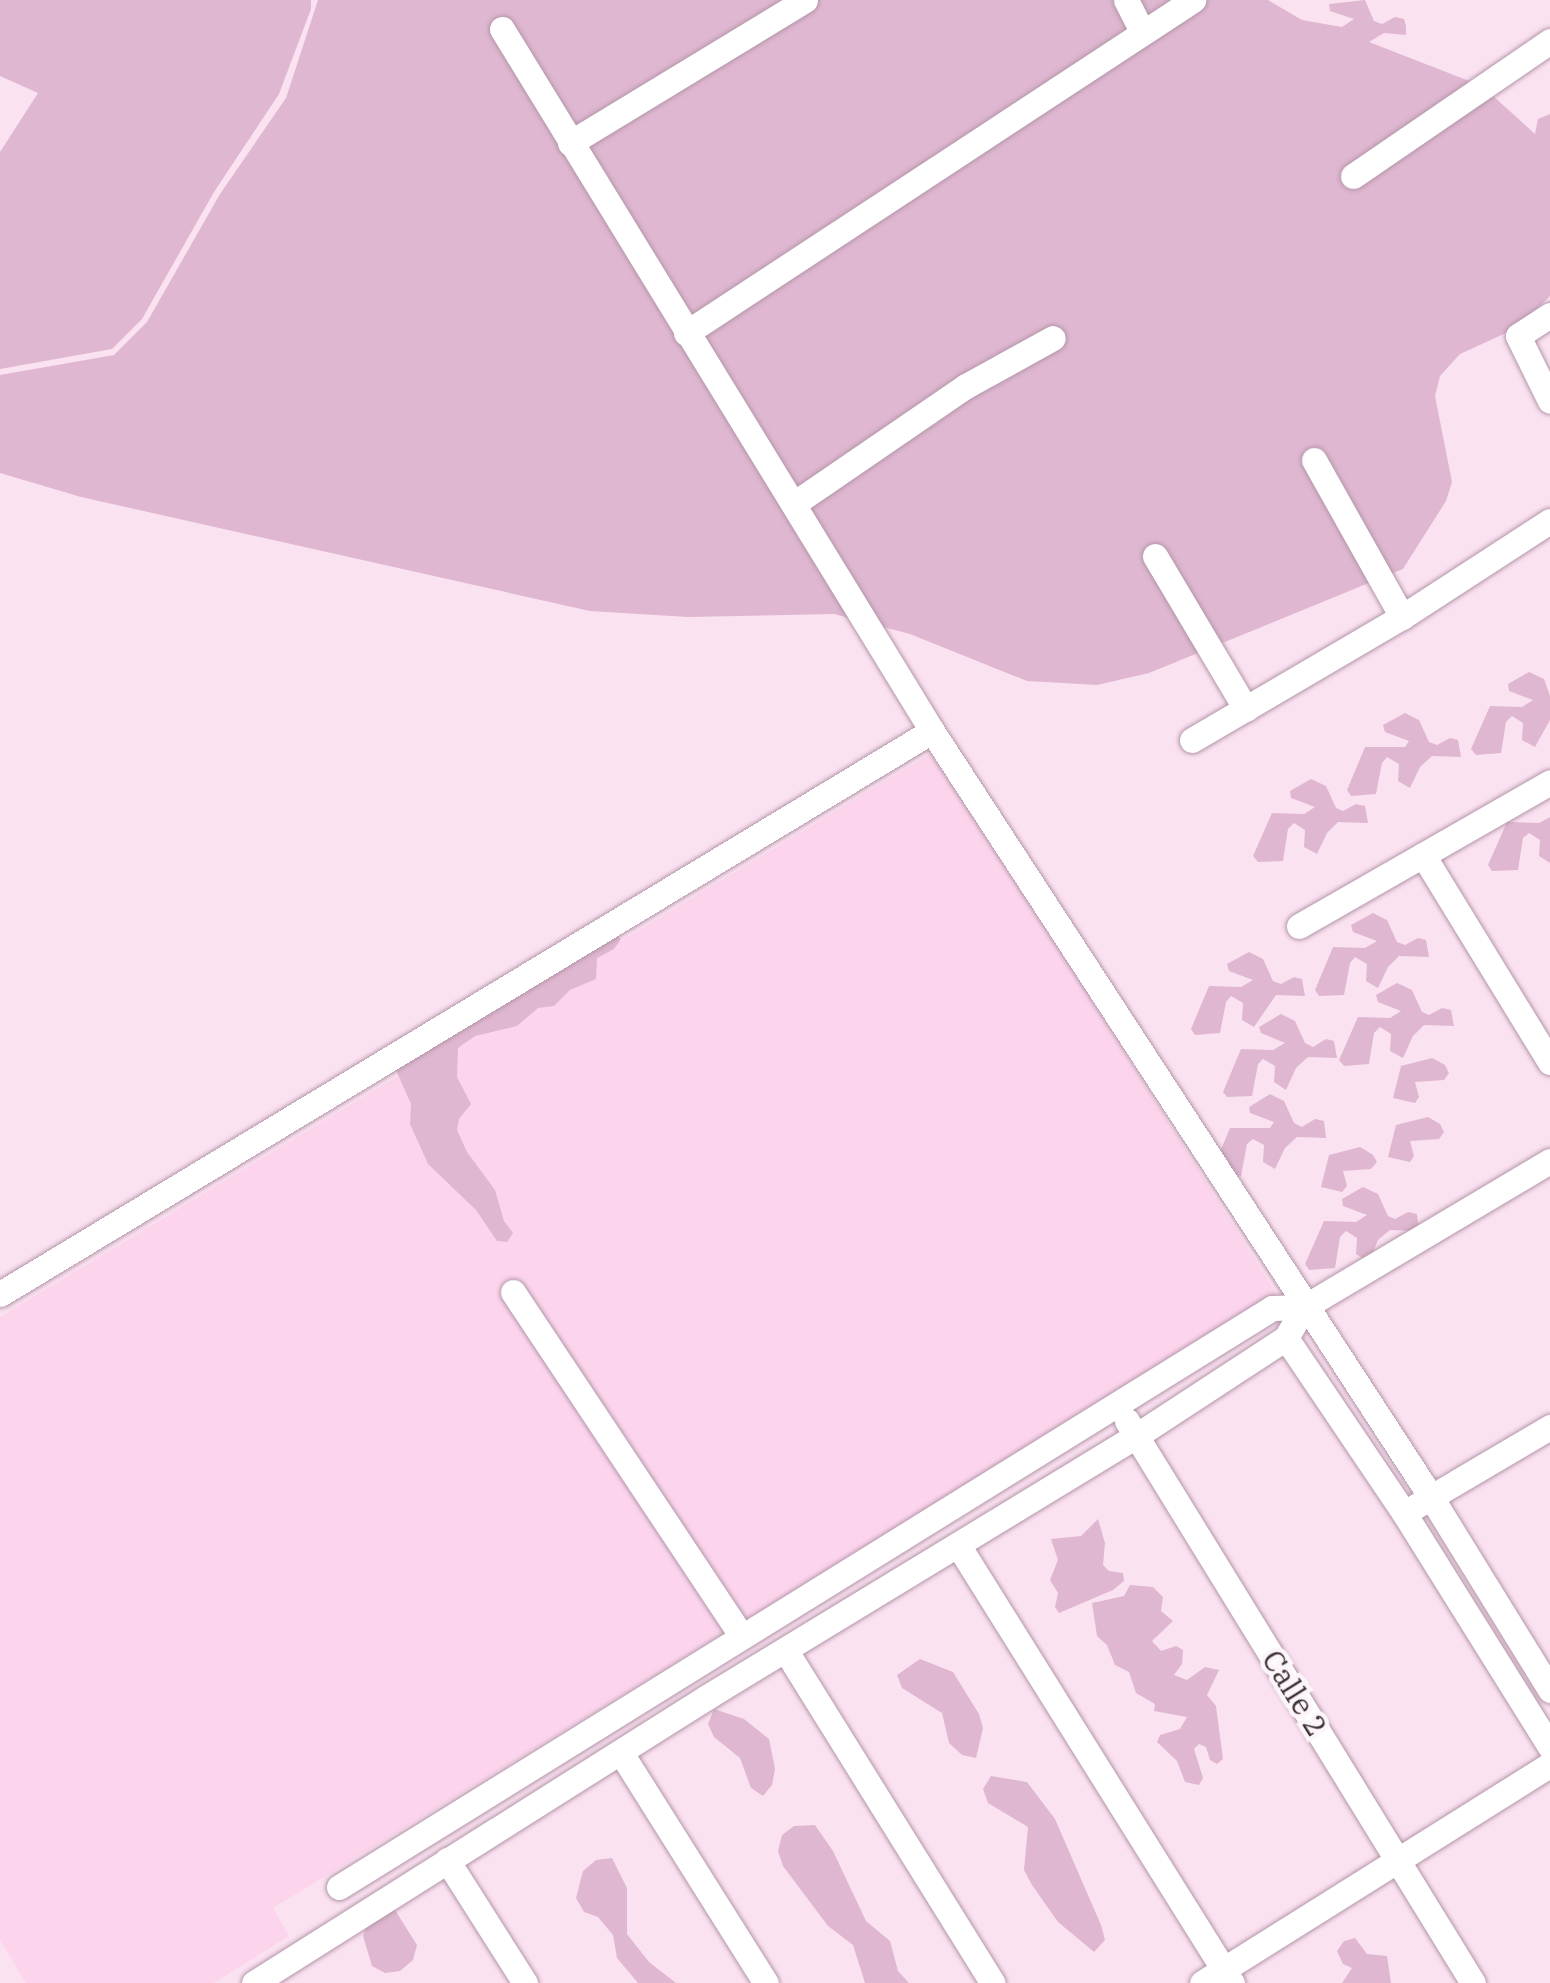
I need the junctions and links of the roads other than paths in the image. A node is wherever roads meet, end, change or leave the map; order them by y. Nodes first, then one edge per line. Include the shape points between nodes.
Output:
1 (805, 0) edge
2 (1126, 0) edge
3 (1194, 0) edge
4 (502, 28) dead end
5 (1142, 31) junction
6 (1550, 41) edge
7 (570, 143) junction
8 (1353, 176) dead end
9 (1550, 315) edge
10 (686, 333) junction
11 (1053, 338) dead end
12 (1550, 400) edge
13 (1314, 460) dead end
14 (795, 503) junction
15 (1550, 521) edge
16 (1155, 556) dead end
17 (1402, 617) junction
18 (1246, 709) junction
19 (932, 731) junction
20 (1192, 740) dead end
21 (1550, 782) edge
22 (1424, 854) junction
23 (1299, 926) dead end
24 (1550, 1062) edge
25 (1550, 1161) edge
26 (514, 1292) dead end
27 (0, 1294) edge
28 (1304, 1307) junction
29 (1286, 1338) junction
30 (1116, 1404) junction
31 (1550, 1427) edge
32 (1136, 1436) junction
33 (1431, 1497) junction
34 (1404, 1513) junction
35 (958, 1545) junction
36 (852, 1566) junction
37 (873, 1598) junction
38 (740, 1634) junction
39 (786, 1652) junction
40 (710, 1653) junction
41 (1550, 1693) edge
42 (706, 1696) junction
43 (1526, 1710) junction
44 (1550, 1747) edge
45 (621, 1753) junction
46 (1550, 1765) edge
47 (447, 1860) junction
48 (1398, 1862) junction
49 (339, 1887) dead end
50 (292, 1960) junction
51 (1219, 1978) edge
52 (254, 1983) edge
53 (306, 1983) edge
54 (525, 1983) edge
55 (766, 1983) edge
56 (993, 1983) edge
57 (1473, 1983) edge

1 - 7 street
2 - 5 street
3 - 5 street
4 - 7 street
5 - 10 street
6 - 8 street
7 - 10 street
9 - 12 street via 1518,336
10 - 14 street
11 - 14 street via 966,386
13 - 17 street
14 - 19 street
15 - 17 street
16 - 18 street
17 - 18 street
18 - 20 street
19 - 27 street
19 - 28 street
21 - 22 street
22 - 23 street
22 - 24 street
25 - 28 street
26 - 38 street
28 - 29 street
28 - 30 street via 1272,1308
28 - 33 street
29 - 32 street
29 - 34 street
30 - 32 street, Calle 2
30 - 36 street
31 - 33 street
32 - 35 street
32 - 48 street, Calle 2
33 - 34 street
33 - 41 street
34 - 43 street
35 - 37 street
35 - 51 street
36 - 37 street
36 - 38 street
37 - 39 street
38 - 40 street
39 - 42 street
39 - 56 street
40 - 42 street
40 - 49 street
41 - 43 street
42 - 45 street
43 - 44 street
45 - 47 street
45 - 55 street
46 - 48 street
47 - 50 street
47 - 54 street
48 - 51 street
48 - 57 street, Calle 2
50 - 52 street
50 - 53 street

